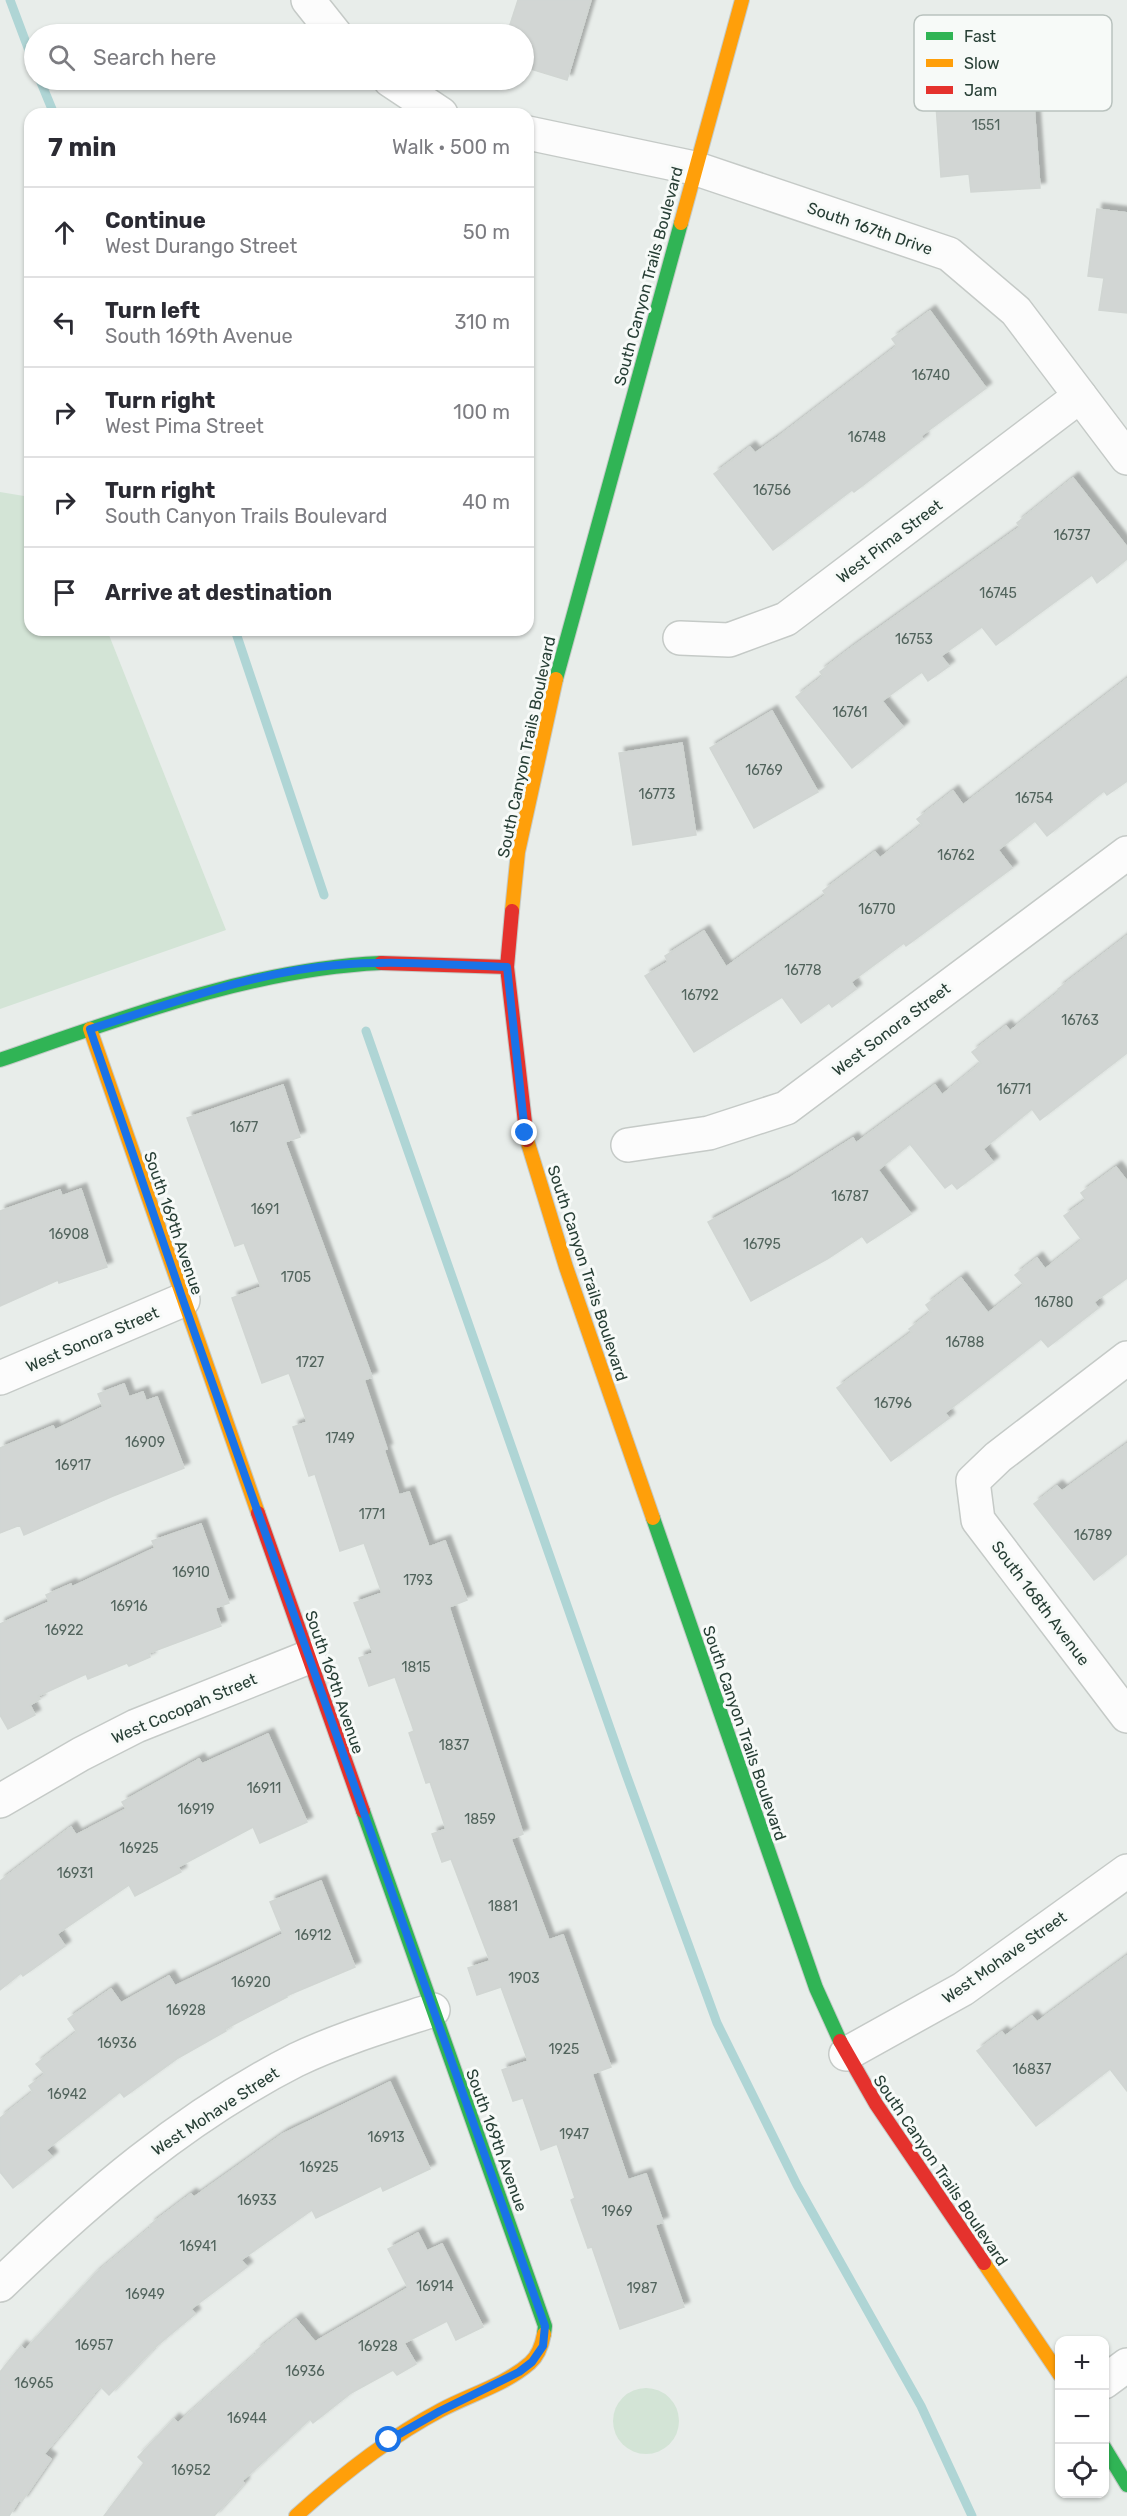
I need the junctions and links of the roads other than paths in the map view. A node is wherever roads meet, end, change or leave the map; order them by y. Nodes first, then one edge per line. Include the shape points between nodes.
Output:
1 (308, 0) edge
2 (742, 0) edge
3 (327, 24) edge
4 (405, 90) edge
5 (432, 108) edge
6 (534, 134) edge
7 (694, 168) junction
8 (1080, 396) junction
9 (1127, 458) edge
10 (680, 638) dead end
11 (1127, 853) edge
12 (507, 967) junction
13 (90, 1029) junction
14 (0, 1060) edge
15 (628, 1145) dead end
16 (183, 1300) junction
17 (1127, 1358) edge
18 (0, 1378) edge
19 (309, 1658) junction
20 (1127, 1716) edge
21 (0, 1801) edge
22 (1127, 1871) edge
23 (433, 2010) junction
24 (846, 2054) junction
25 (0, 2285) edge
26 (1127, 2365) edge
27 (1055, 2369) edge
28 (1109, 2378) edge
29 (1109, 2455) edge
30 (1127, 2485) edge
31 (296, 2516) edge

1 - 3 street
2 - 7 street, South Canyon Trails Boulevard
4 - 5 street
6 - 7 street, South 167th Drive
7 - 8 street, South 167th Drive via 949,254 1016,311
7 - 12 street, South Canyon Trails Boulevard via 563,650 518,852
8 - 9 street, South 167th Drive
8 - 10 street, West Pima Street via 786,619 729,640
11 - 15 street, West Sonora Street via 786,1108 709,1133
12 - 13 street via 383,963 308,969 255,979
12 - 24 street, South Canyon Trails Boulevard via 525,1133 559,1245 816,1988
13 - 14 street
13 - 16 street, South 169th Avenue
16 - 18 street, West Sonora Street
16 - 19 street, South 169th Avenue
17 - 20 street, South 168th Avenue via 998,1457 973,1481 978,1520
19 - 21 street, West Cocopah Street via 136,1726
19 - 23 street, South 169th Avenue
22 - 24 street, West Mohave Street via 963,1989
23 - 25 street, West Mohave Street via 296,2061 188,2124 75,2213
23 - 31 street, South 169th Avenue via 542,2312 543,2346 519,2372 389,2440
24 - 27 street, South Canyon Trails Boulevard
26 - 28 street
29 - 30 street

